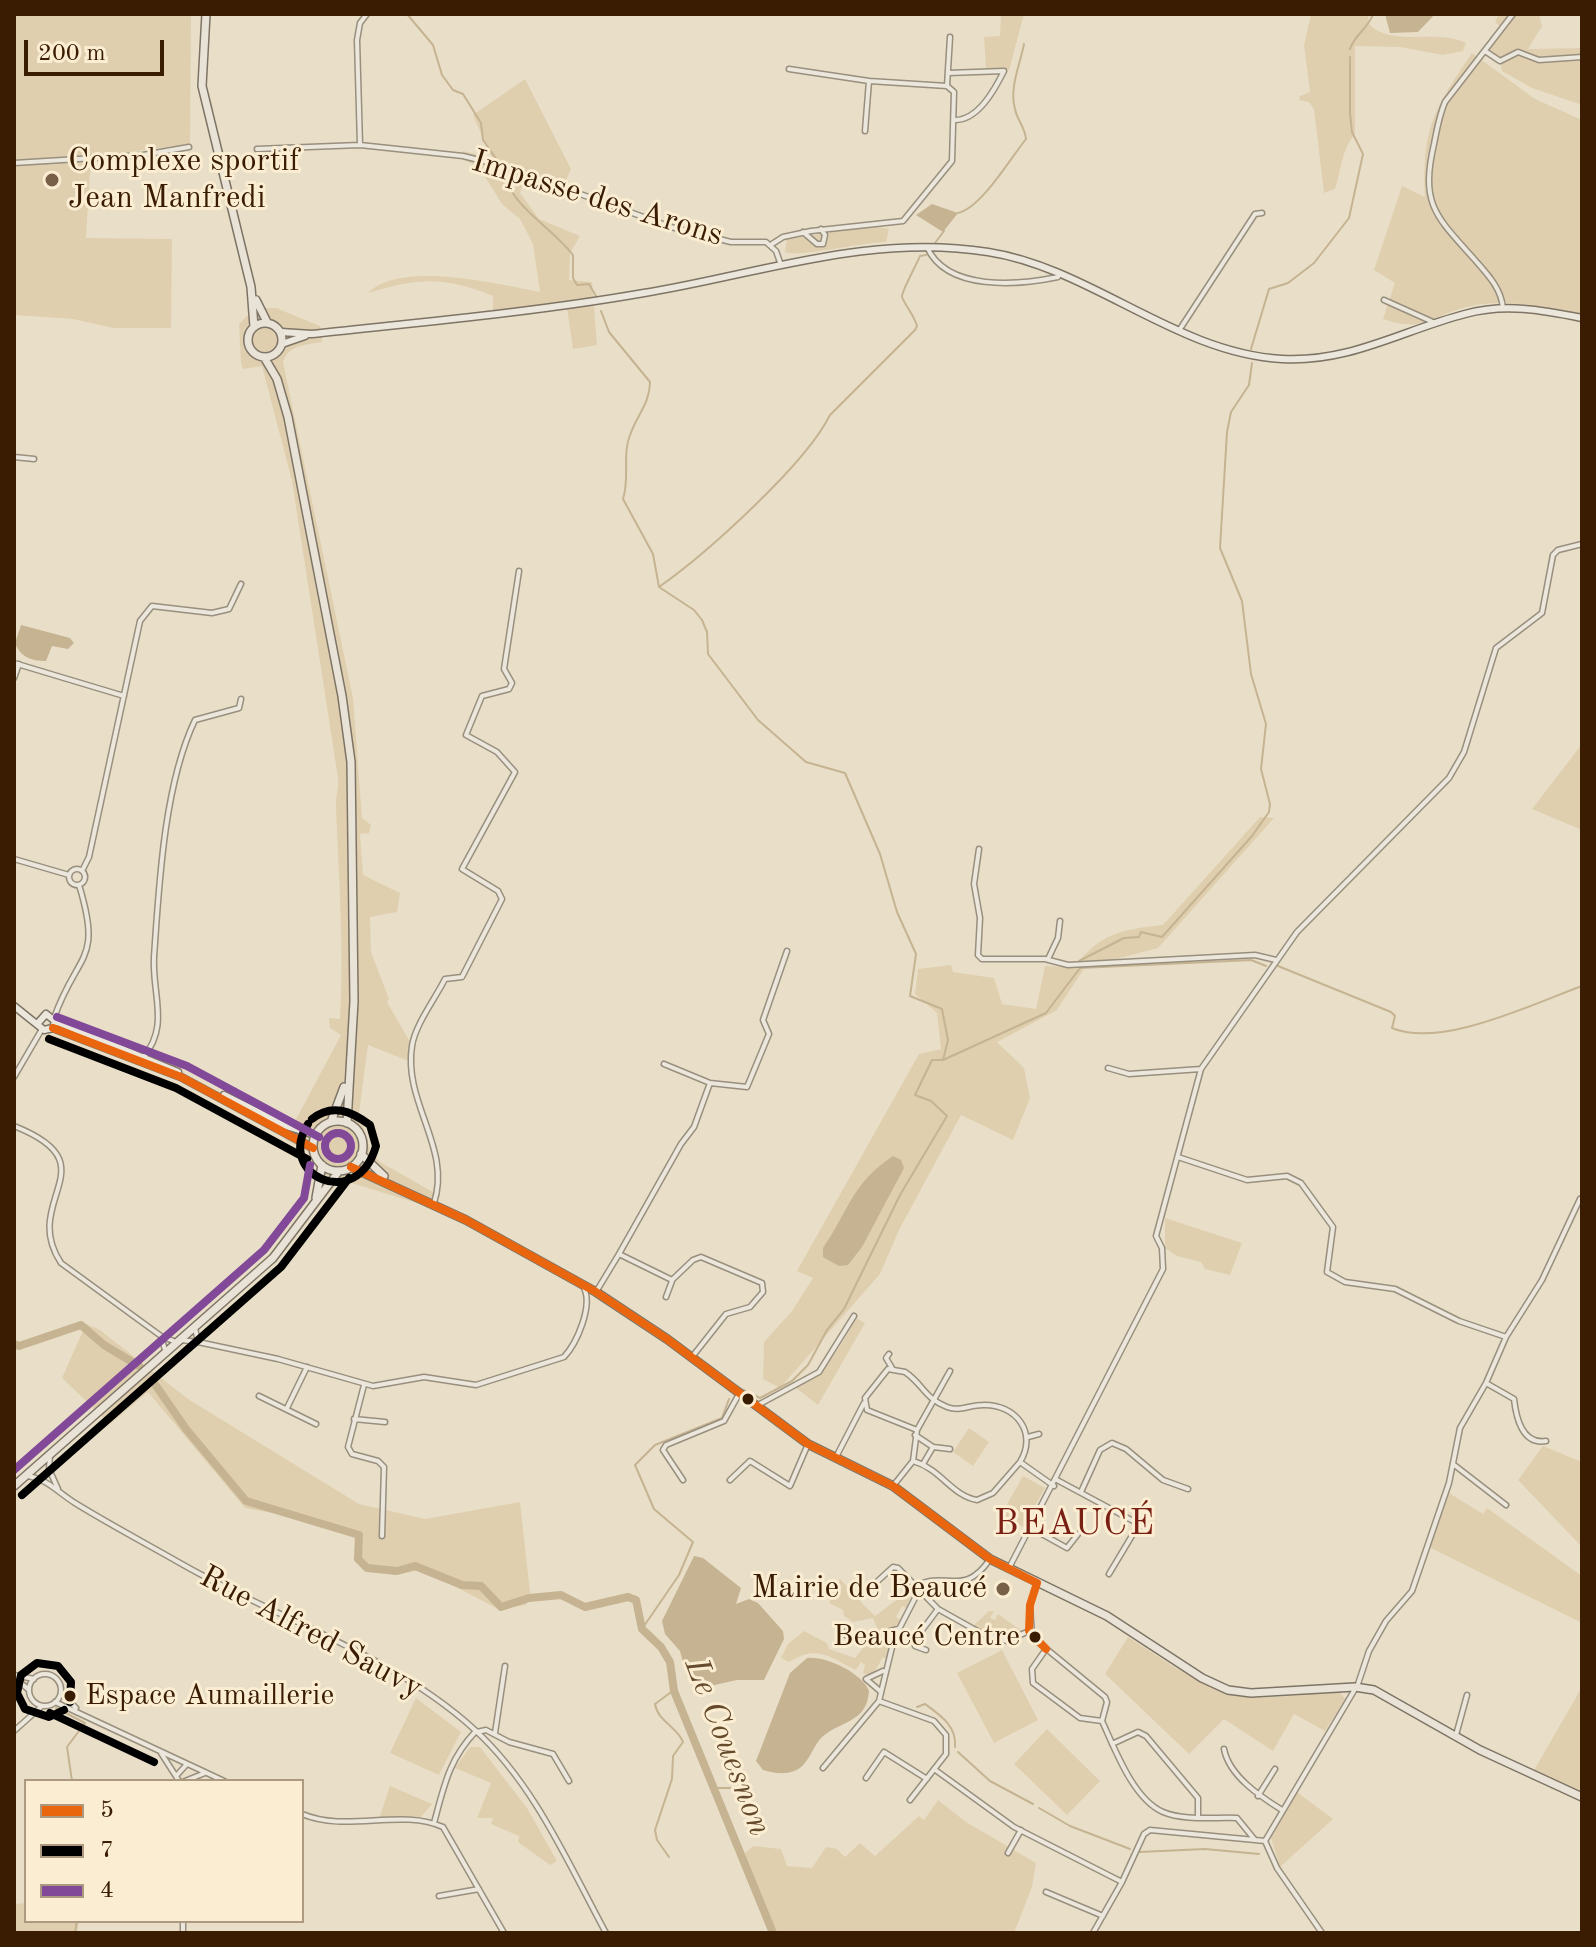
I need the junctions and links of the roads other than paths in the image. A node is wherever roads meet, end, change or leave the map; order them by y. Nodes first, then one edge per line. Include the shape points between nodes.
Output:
1 (206, 14) edge
2 (367, 14) edge
3 (1513, 14) edge
4 (950, 37) dead end
5 (1485, 51) junction
6 (1582, 57) edge
7 (789, 69) dead end
8 (948, 73) junction
9 (869, 81) junction
10 (947, 86) junction
11 (954, 120) junction
12 (865, 131) dead end
13 (360, 145) junction
14 (189, 147) dead end
15 (257, 149) dead end
16 (14, 163) edge
17 (1262, 213) dead end
18 (821, 229) junction
19 (803, 232) junction
20 (772, 244) junction
21 (927, 247) junction
22 (781, 265) junction
23 (1059, 274) junction
24 (251, 287) junction
25 (1384, 300) dead end
26 (1503, 308) junction
27 (1582, 318) edge
28 (267, 322) junction
29 (1434, 324) junction
30 (254, 327) junction
31 (1180, 329) junction
32 (281, 332) junction
33 (312, 334) junction
34 (282, 344) junction
35 (275, 354) junction
36 (264, 357) junction
37 (277, 379) junction
38 (14, 457) edge
39 (34, 459) dead end
40 (1582, 544) edge
41 (519, 571) dead end
42 (241, 584) dead end
43 (16, 663) edge
44 (14, 678) edge
45 (124, 696) junction
46 (241, 699) dead end
47 (979, 849) dead end
48 (14, 859) edge
49 (82, 871) junction
50 (69, 875) junction
51 (79, 885) junction
52 (1060, 921) dead end
53 (787, 951) dead end
54 (1048, 959) junction
55 (1276, 960) junction
56 (50, 1019) junction
57 (40, 1026) junction
58 (93, 1037) junction
59 (82, 1038) junction
60 (143, 1058) junction
61 (664, 1064) dead end
62 (1108, 1068) dead end
63 (1201, 1069) junction
64 (348, 1073) junction
65 (14, 1077) edge
66 (710, 1083) junction
67 (331, 1122) junction
68 (347, 1123) junction
69 (14, 1126) edge
70 (315, 1135) junction
71 (313, 1148) junction
72 (361, 1154) junction
73 (1178, 1157) junction
74 (322, 1165) junction
75 (351, 1167) junction
76 (339, 1171) junction
77 (413, 1193) junction
78 (1580, 1199) edge
79 (315, 1203) junction
80 (434, 1203) junction
81 (619, 1254) junction
82 (672, 1280) junction
83 (581, 1284) junction
84 (596, 1292) junction
85 (666, 1297) dead end
86 (854, 1316) dead end
87 (195, 1328) junction
88 (161, 1336) junction
89 (1506, 1337) junction
90 (180, 1341) junction
91 (198, 1342) junction
92 (164, 1354) junction
93 (889, 1354) dead end
94 (692, 1358) junction
95 (307, 1367) junction
96 (892, 1368) junction
97 (950, 1371) dead end
98 (1486, 1383) junction
99 (364, 1385) junction
100 (739, 1394) junction
101 (259, 1396) dead end
102 (933, 1401) junction
103 (864, 1403) junction
104 (757, 1407) junction
105 (287, 1409) junction
106 (354, 1419) junction
107 (385, 1422) dead end
108 (316, 1424) dead end
109 (916, 1432) junction
110 (1039, 1434) dead end
111 (1028, 1437) junction
112 (1546, 1441) dead end
113 (808, 1444) junction
114 (933, 1447) junction
115 (950, 1449) dead end
116 (50, 1455) junction
117 (835, 1459) junction
118 (913, 1461) junction
119 (1020, 1462) junction
120 (923, 1464) junction
121 (1453, 1464) junction
122 (26, 1475) junction
123 (683, 1480) dead end
124 (730, 1480) dead end
125 (1055, 1483) junction
126 (14, 1486) edge
127 (893, 1486) junction
128 (1188, 1489) dead end
129 (59, 1491) junction
130 (1081, 1492) junction
131 (1506, 1505) dead end
132 (1139, 1524) junction
133 (1031, 1528) junction
134 (1150, 1530) dead end
135 (1078, 1534) dead end
136 (382, 1536) dead end
137 (990, 1559) junction
138 (1008, 1570) junction
139 (1109, 1574) dead end
140 (1037, 1583) junction
141 (916, 1586) junction
142 (869, 1589) dead end
143 (922, 1591) junction
144 (938, 1609) junction
145 (844, 1625) dead end
146 (898, 1629) junction
147 (1029, 1631) junction
148 (1046, 1649) junction
149 (926, 1650) dead end
150 (505, 1666) dead end
151 (885, 1670) junction
152 (14, 1676) edge
153 (34, 1679) junction
154 (1355, 1687) junction
155 (29, 1690) junction
156 (880, 1691) junction
157 (61, 1693) junction
158 (1467, 1695) dead end
159 (33, 1700) junction
160 (879, 1701) junction
161 (55, 1702) junction
162 (43, 1706) junction
163 (81, 1712) junction
164 (30, 1716) junction
165 (1102, 1721) junction
166 (14, 1731) edge
167 (476, 1731) junction
168 (495, 1733) junction
169 (1455, 1737) junction
170 (1112, 1744) junction
171 (1224, 1749) dead end
172 (159, 1751) junction
173 (188, 1764) junction
174 (823, 1768) dead end
175 (934, 1769) junction
176 (1275, 1769) dead end
177 (208, 1773) junction
178 (866, 1778) dead end
179 (180, 1779) edge
180 (181, 1779) edge
181 (185, 1779) edge
182 (220, 1779) edge
183 (927, 1779) junction
184 (569, 1781) dead end
185 (1258, 1796) junction
186 (1582, 1797) edge
187 (910, 1800) dead end
188 (1282, 1810) junction
189 (304, 1815) edge
190 (1198, 1816) junction
191 (434, 1823) junction
192 (1021, 1830) junction
193 (1255, 1840) junction
194 (1265, 1841) junction
195 (1008, 1853) dead end
196 (1122, 1882) junction
197 (479, 1889) junction
198 (1046, 1892) dead end
199 (439, 1896) dead end
200 (1103, 1916) junction
201 (504, 1933) edge
202 (606, 1933) edge
203 (1093, 1933) edge
204 (1322, 1933) edge

1 - 24 main road via 202,86
2 - 13 street via 358,29 357,47
3 - 5 street
4 - 8 street
5 - 6 street via 1500,61 1518,52 1539,60
5 - 26 street via 1439,115 1427,173 1428,197 1439,218 1494,283
7 - 9 street
8 - 10 street
8 - 11 street via 1004,71 985,103
9 - 10 street
9 - 12 street
10 - 11 street via 954,92
11 - 18 street via 952,161 903,221
13 - 15 street, Impasse des Arons
13 - 20 street, Impasse des Arons via 476,159 671,227 731,242
14 - 16 street
17 - 31 street via 1255,214 1239,236
18 - 19 street
18 - 19 street via 823,244
19 - 20 street
20 - 22 street
21 - 22 street via 852,251
21 - 23 street via 989,252
21 - 23 street via 967,280 1038,280
22 - 33 street via 597,300
23 - 31 street
24 - 28 main road
24 - 30 main road
25 - 29 street
26 - 27 street
26 - 29 street
28 - 30 main road
28 - 32 main road
29 - 31 street via 1355,352 1314,359 1252,355
30 - 36 main road via 249,343
32 - 33 street
32 - 34 main road
33 - 34 street
34 - 35 main road
35 - 36 main road
35 - 37 main road
36 - 37 main road
37 - 64 main road via 348,732 354,1001
38 - 39 street
40 - 55 street via 1555,552 1542,613 1496,648 1467,743 1449,778 1304,924
41 - 80 street via 504,669 512,683 509,689 482,696 466,735 497,752 515,772 462,869 502,899 462,977 445,979 412,1043 420,1113 440,1165
42 - 45 street via 229,609 212,613 152,606 140,621
43 - 44 street
43 - 45 street
45 - 49 street
46 - 60 street via 241,707 232,712 195,720 174,773 155,956 161,1016 155,1041
47 - 54 street via 974,884 980,918 978,956
48 - 50 street
49 - 50 street via 74,869
49 - 51 street
50 - 51 street via 70,882
51 - 56 street via 90,920 89,946
52 - 54 street
53 - 66 street via 763,1020 769,1034 747,1087
54 - 55 street via 1068,965 1255,955
55 - 63 street
56 - 57 street
56 - 57 street
56 - 57 street via 14,1006
56 - 58 street
56 - 59 street
57 - 65 street
58 - 59 street
58 - 60 street
59 - 60 street
60 - 70 street
60 - 71 street
61 - 66 street
62 - 63 street via 1129,1074
63 - 73 street
64 - 67 main road
64 - 68 main road
66 - 81 street via 694,1127
67 - 68 main road
67 - 70 main road
68 - 72 main road via 359,1133
69 - 88 street via 40,1136 59,1155 61,1171 49,1230 61,1263
70 - 71 main road
71 - 74 main road
72 - 75 main road
72 - 77 main road
73 - 89 street via 1247,1180 1275,1175 1301,1183 1333,1227 1327,1272 1345,1282 1395,1289
73 - 125 street via 1156,1236 1163,1269
74 - 76 main road
74 - 79 main road
75 - 76 main road
75 - 77 main road
76 - 79 main road
77 - 80 main road
78 - 89 street via 1542,1280
79 - 87 main road via 273,1258
80 - 83 main road
81 - 82 street
81 - 84 street
82 - 85 street
82 - 94 street via 701,1257 757,1280 763,1289 750,1307 726,1314
83 - 84 main road
83 - 99 street via 587,1302 564,1357 476,1385 424,1377
84 - 94 main road
86 - 104 street via 819,1372
87 - 90 main road
87 - 91 street
88 - 90 street
88 - 92 street
89 - 98 street
90 - 91 street
90 - 92 main road
91 - 95 street
92 - 116 main road
93 - 96 street
94 - 100 main road
95 - 99 street
95 - 105 street
96 - 102 street via 910,1374
96 - 103 street
97 - 102 street
98 - 112 street via 1514,1399 1522,1430 1536,1441
98 - 121 street via 1460,1428
99 - 106 street
100 - 104 main road
100 - 123 street via 724,1421 666,1445 663,1450
101 - 105 street
102 - 109 street
102 - 111 street via 954,1410 997,1407 1022,1421
103 - 109 street via 871,1415
103 - 117 street
104 - 113 main road
105 - 108 street
106 - 107 street
106 - 136 street via 348,1450 384,1467
109 - 114 street
109 - 118 street
110 - 111 street
111 - 119 street
113 - 117 main road
113 - 124 street via 790,1486 750,1461
114 - 115 street
114 - 120 street
116 - 122 main road
116 - 129 street via 49,1469
117 - 127 main road
118 - 120 street
118 - 127 street
119 - 120 street via 993,1493 977,1500 959,1494
119 - 125 street
121 - 131 street
121 - 154 street via 1412,1591 1386,1621
122 - 126 main road
122 - 129 street, Rue Alfred Sauvy
125 - 130 street
125 - 133 street
127 - 137 main road
128 - 130 street via 1163,1480 1112,1443 1100,1450
129 - 167 street, Rue Alfred Sauvy via 231,1592 401,1676
130 - 132 street
132 - 134 street
132 - 139 street
133 - 135 street via 1067,1548
133 - 138 street
137 - 138 main road
137 - 141 street via 961,1582 929,1580
138 - 140 main road
140 - 147 street
140 - 154 main road via 1107,1616 1228,1690
141 - 142 street via 893,1567
141 - 143 street
143 - 144 street
143 - 146 street
144 - 147 street via 998,1640
144 - 149 street via 914,1641
145 - 146 street via 840,1632 856,1640
146 - 151 street
147 - 148 street
148 - 165 street via 1105,1697
148 - 165 street via 1031,1679 1039,1690 1080,1718
150 - 168 street
151 - 156 street
151 - 156 street via 866,1679
152 - 153 street
152 - 155 street
153 - 155 street
153 - 157 street via 52,1676
154 - 169 main road via 1384,1694
154 - 188 street
155 - 159 street
156 - 160 street
157 - 161 street
157 - 163 street
158 - 169 street
159 - 162 street
159 - 164 street
160 - 174 street
160 - 175 street via 916,1712 943,1728 947,1748
161 - 162 street
161 - 163 street
162 - 164 street
163 - 172 street
164 - 166 street
165 - 170 street
167 - 168 street
167 - 191 street via 447,1770
167 - 202 street, Rue Alfred Sauvy via 533,1801
168 - 184 street via 553,1754
169 - 186 main road
170 - 190 street via 1151,1806
170 - 190 street via 1138,1732 1146,1736 1198,1798
171 - 185 street via 1226,1759
172 - 173 street
172 - 179 street
173 - 177 street
173 - 180 street
175 - 183 street
175 - 192 street
176 - 185 street
177 - 181 street
177 - 182 street
178 - 183 street via 884,1752
183 - 187 street
185 - 188 street
188 - 194 street
189 - 191 street via 329,1822
190 - 193 street via 1237,1818
191 - 197 street via 448,1832
192 - 195 street
192 - 196 street
193 - 194 street
193 - 196 street via 1150,1830 1138,1842
194 - 204 street via 1277,1868
196 - 200 street
197 - 199 street
197 - 201 street
198 - 200 street
200 - 203 street

